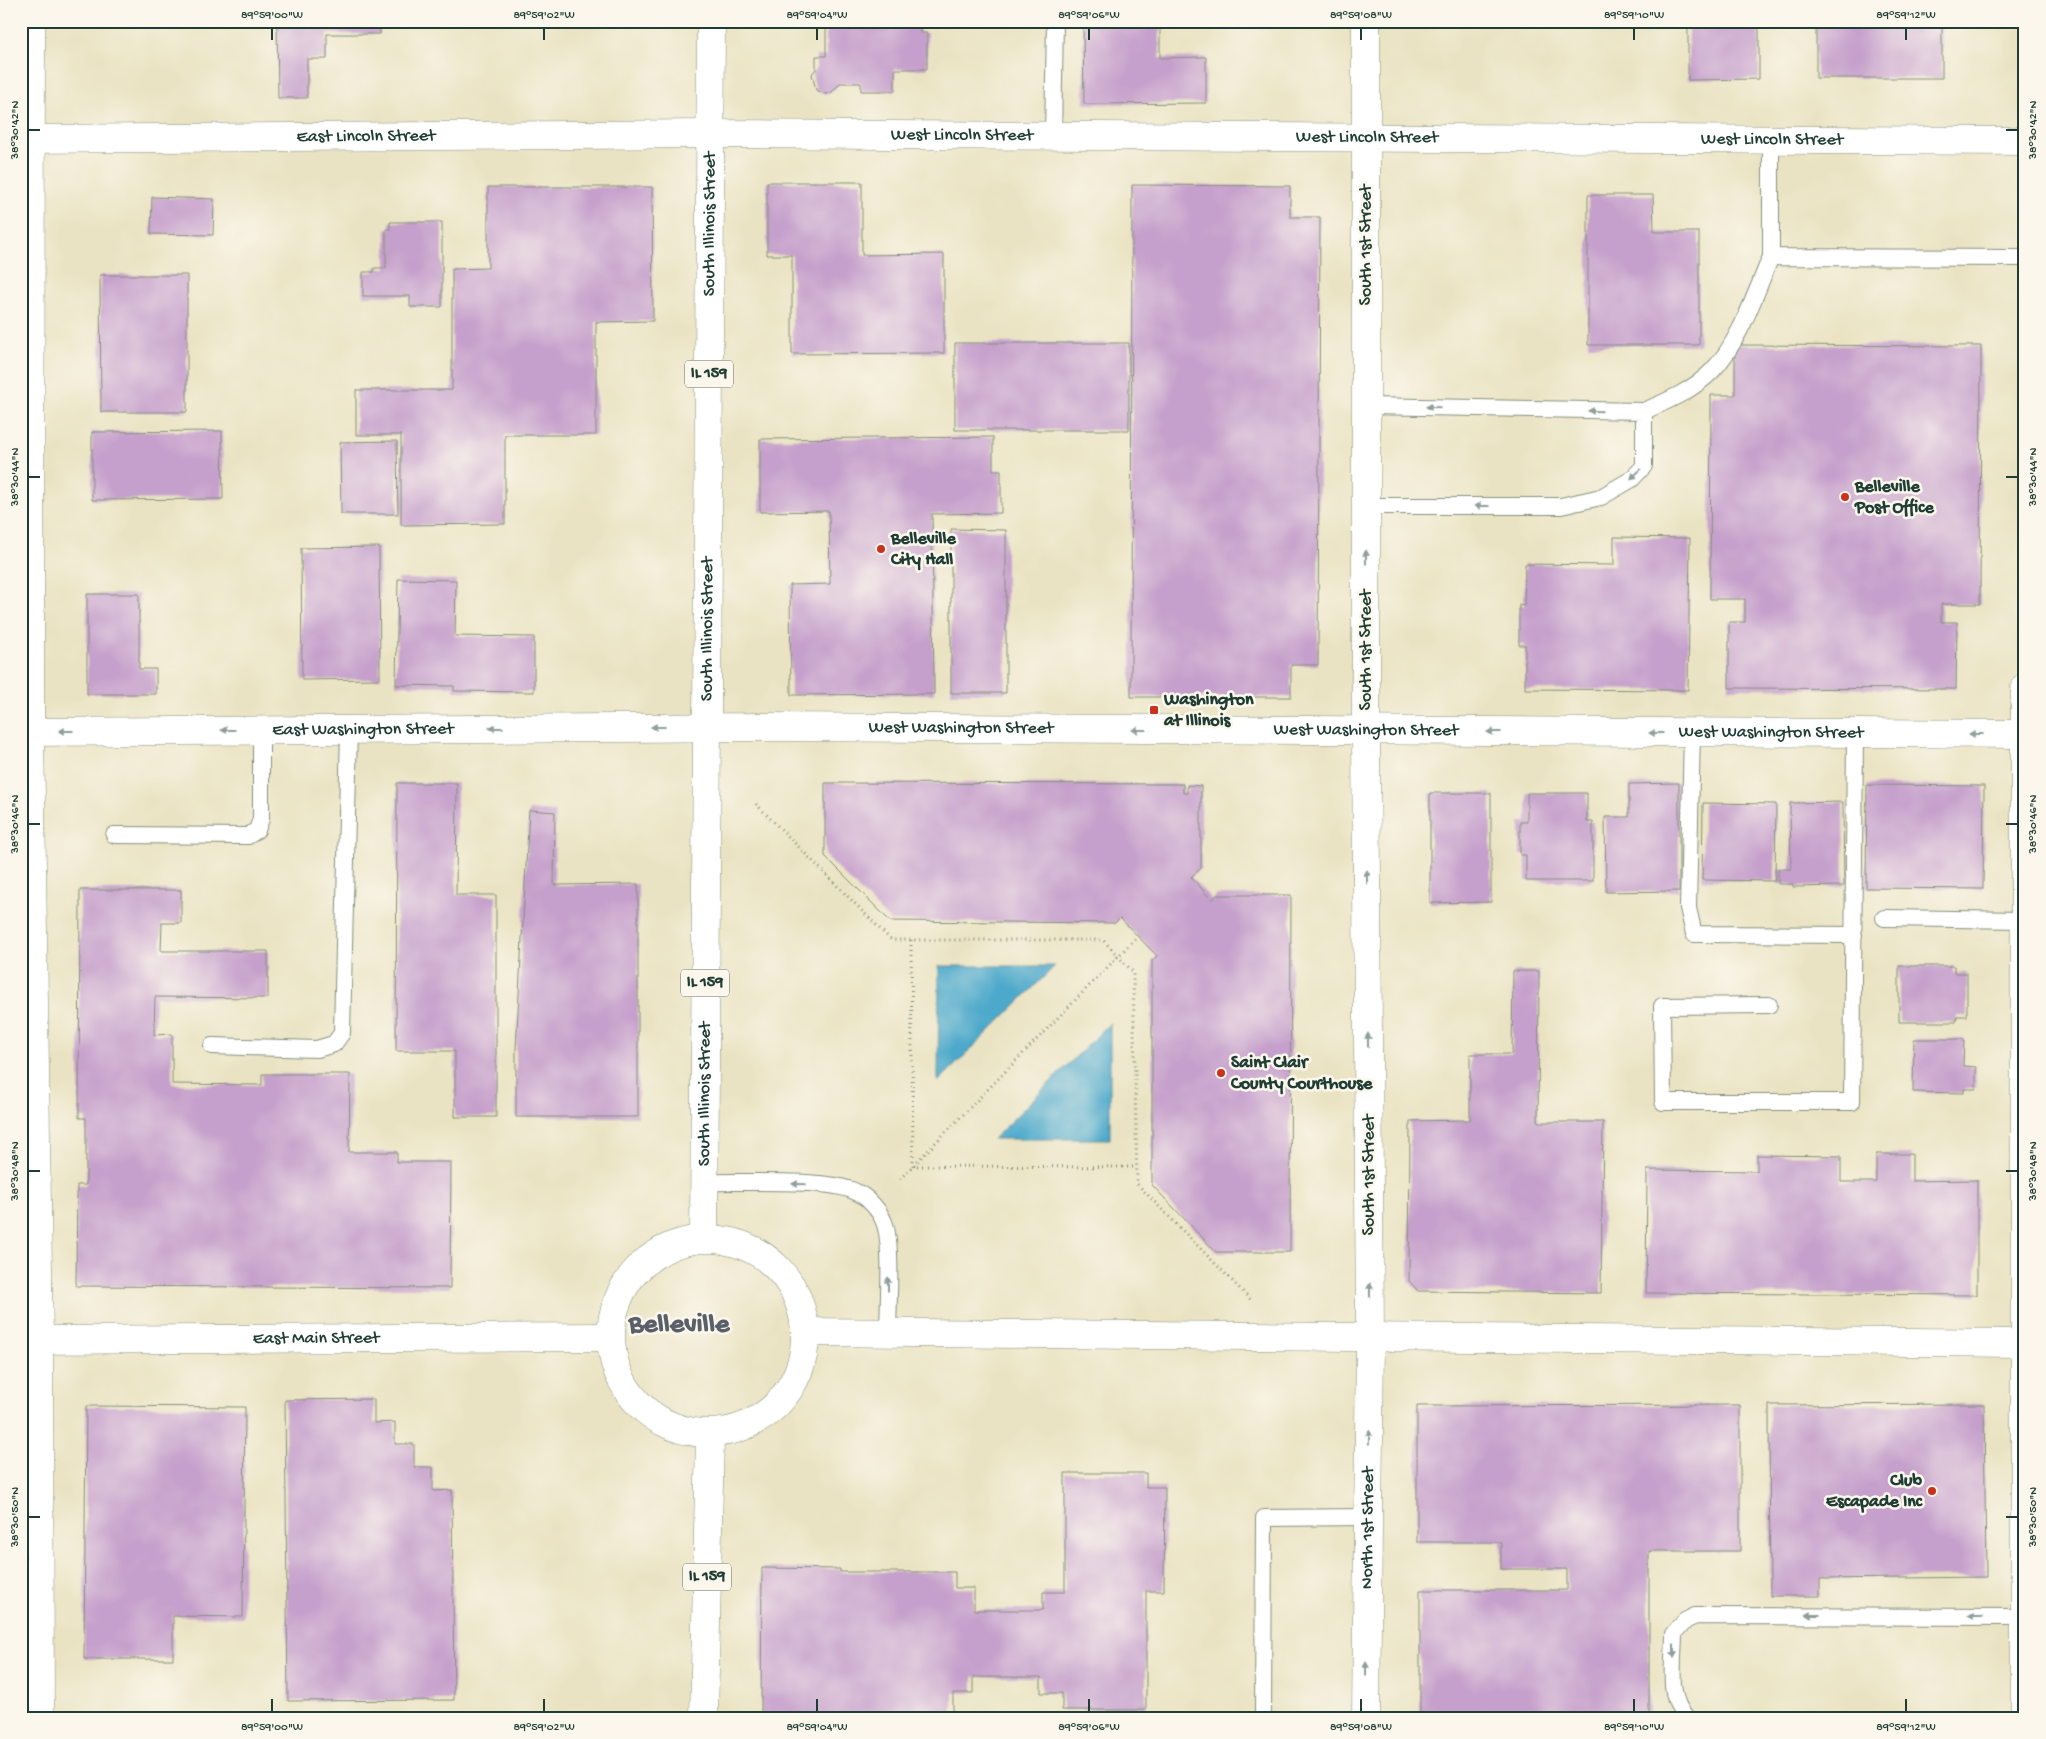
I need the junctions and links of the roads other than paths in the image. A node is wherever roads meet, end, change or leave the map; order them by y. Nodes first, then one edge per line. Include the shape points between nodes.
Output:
1 (30, 21) edge
2 (711, 21) edge
3 (1055, 21) edge
4 (1366, 21) edge
5 (710, 134) junction
6 (1053, 137) junction
7 (26, 139) edge
8 (1366, 139) junction
9 (1771, 141) junction
10 (2025, 141) edge
11 (1771, 257) junction
12 (2025, 258) edge
13 (26, 394) edge
14 (1366, 406) junction
15 (1644, 412) junction
16 (26, 482) edge
17 (1366, 506) junction
18 (2025, 687) edge
19 (707, 727) junction
20 (349, 729) junction
21 (261, 730) junction
22 (26, 732) edge
23 (1366, 732) junction
24 (1692, 733) junction
25 (1855, 734) junction
26 (2025, 734) edge
27 (114, 835) dead end
28 (1884, 918) dead end
29 (2024, 920) edge
30 (1854, 935) junction
31 (2024, 988) edge
32 (1769, 1005) dead end
33 (212, 1046) dead end
34 (704, 1182) junction
35 (704, 1238) junction
36 (806, 1332) junction
37 (888, 1333) junction
38 (610, 1337) junction
39 (1370, 1338) junction
40 (30, 1340) edge
41 (2024, 1343) edge
42 (710, 1436) junction
43 (1368, 1517) junction
44 (2024, 1617) edge
45 (2024, 1636) edge
46 (1681, 1716) edge
47 (40, 1718) edge
48 (704, 1718) edge
49 (1262, 1718) edge
50 (1366, 1718) edge
51 (2025, 1718) edge

1 - 7 street
2 - 5 street, South Illinois Street / IL 159
3 - 6 lane
4 - 8 street, South 1st Street
5 - 6 street, West Lincoln Street
5 - 7 street, East Lincoln Street
5 - 19 street, South Illinois Street / IL 159
6 - 8 street, West Lincoln Street
7 - 13 street
8 - 9 street, West Lincoln Street
8 - 14 street, South 1st Street
9 - 10 street, West Lincoln Street
9 - 11 lane
11 - 12 lane
11 - 15 lane via 1735,337 1713,370 1674,399
13 - 16 street
15 -> 14 lane
14 - 17 street, South 1st Street
15 -> 17 lane via 1644,466 1632,479 1601,497 1561,506
16 - 22 street
23 -> 17 street, South 1st Street
18 - 26 street
19 -> 20 street, East Washington Street
23 -> 19 street, West Washington Street
19 - 34 street, South Illinois Street / IL 159
20 - 21 street, East Washington Street
20 - 33 lane via 342,1033 334,1044 317,1049
21 -> 22 street, East Washington Street
21 - 27 lane via 261,819 257,830 248,836
22 - 40 street
24 -> 23 street, West Washington Street
39 -> 23 street, South 1st Street
24 - 25 street, West Washington Street
24 - 30 lane via 1688,908 1694,934
26 -> 25 street, West Washington Street
25 - 30 lane
26 - 29 street
28 - 29 lane
29 - 31 street
30 - 32 lane via 1852,1102 1663,1102 1662,1006
31 - 41 street
34 - 35 street, South Illinois Street / IL 159
37 -> 34 lane via 888,1245 884,1222 874,1207 856,1192 826,1185
35 - 36 street via 735,1242 766,1256 790,1281
35 - 38 street via 671,1246 642,1264 621,1291
36 - 37 street
36 - 42 street via 806,1348 796,1380 776,1407 748,1426
37 - 39 street
38 - 40 street, East Main Street
38 - 42 street via 611,1353 623,1384 645,1411 675,1428
39 - 41 street
43 -> 39 street, North 1st Street
40 - 47 street
41 - 44 street
42 - 48 street, IL 159
43 - 49 lane via 1264,1518
50 -> 43 street, North 1st Street
44 - 45 street
44 -> 46 lane via 1695,1616 1685,1621 1674,1634 1674,1700
45 - 51 street

